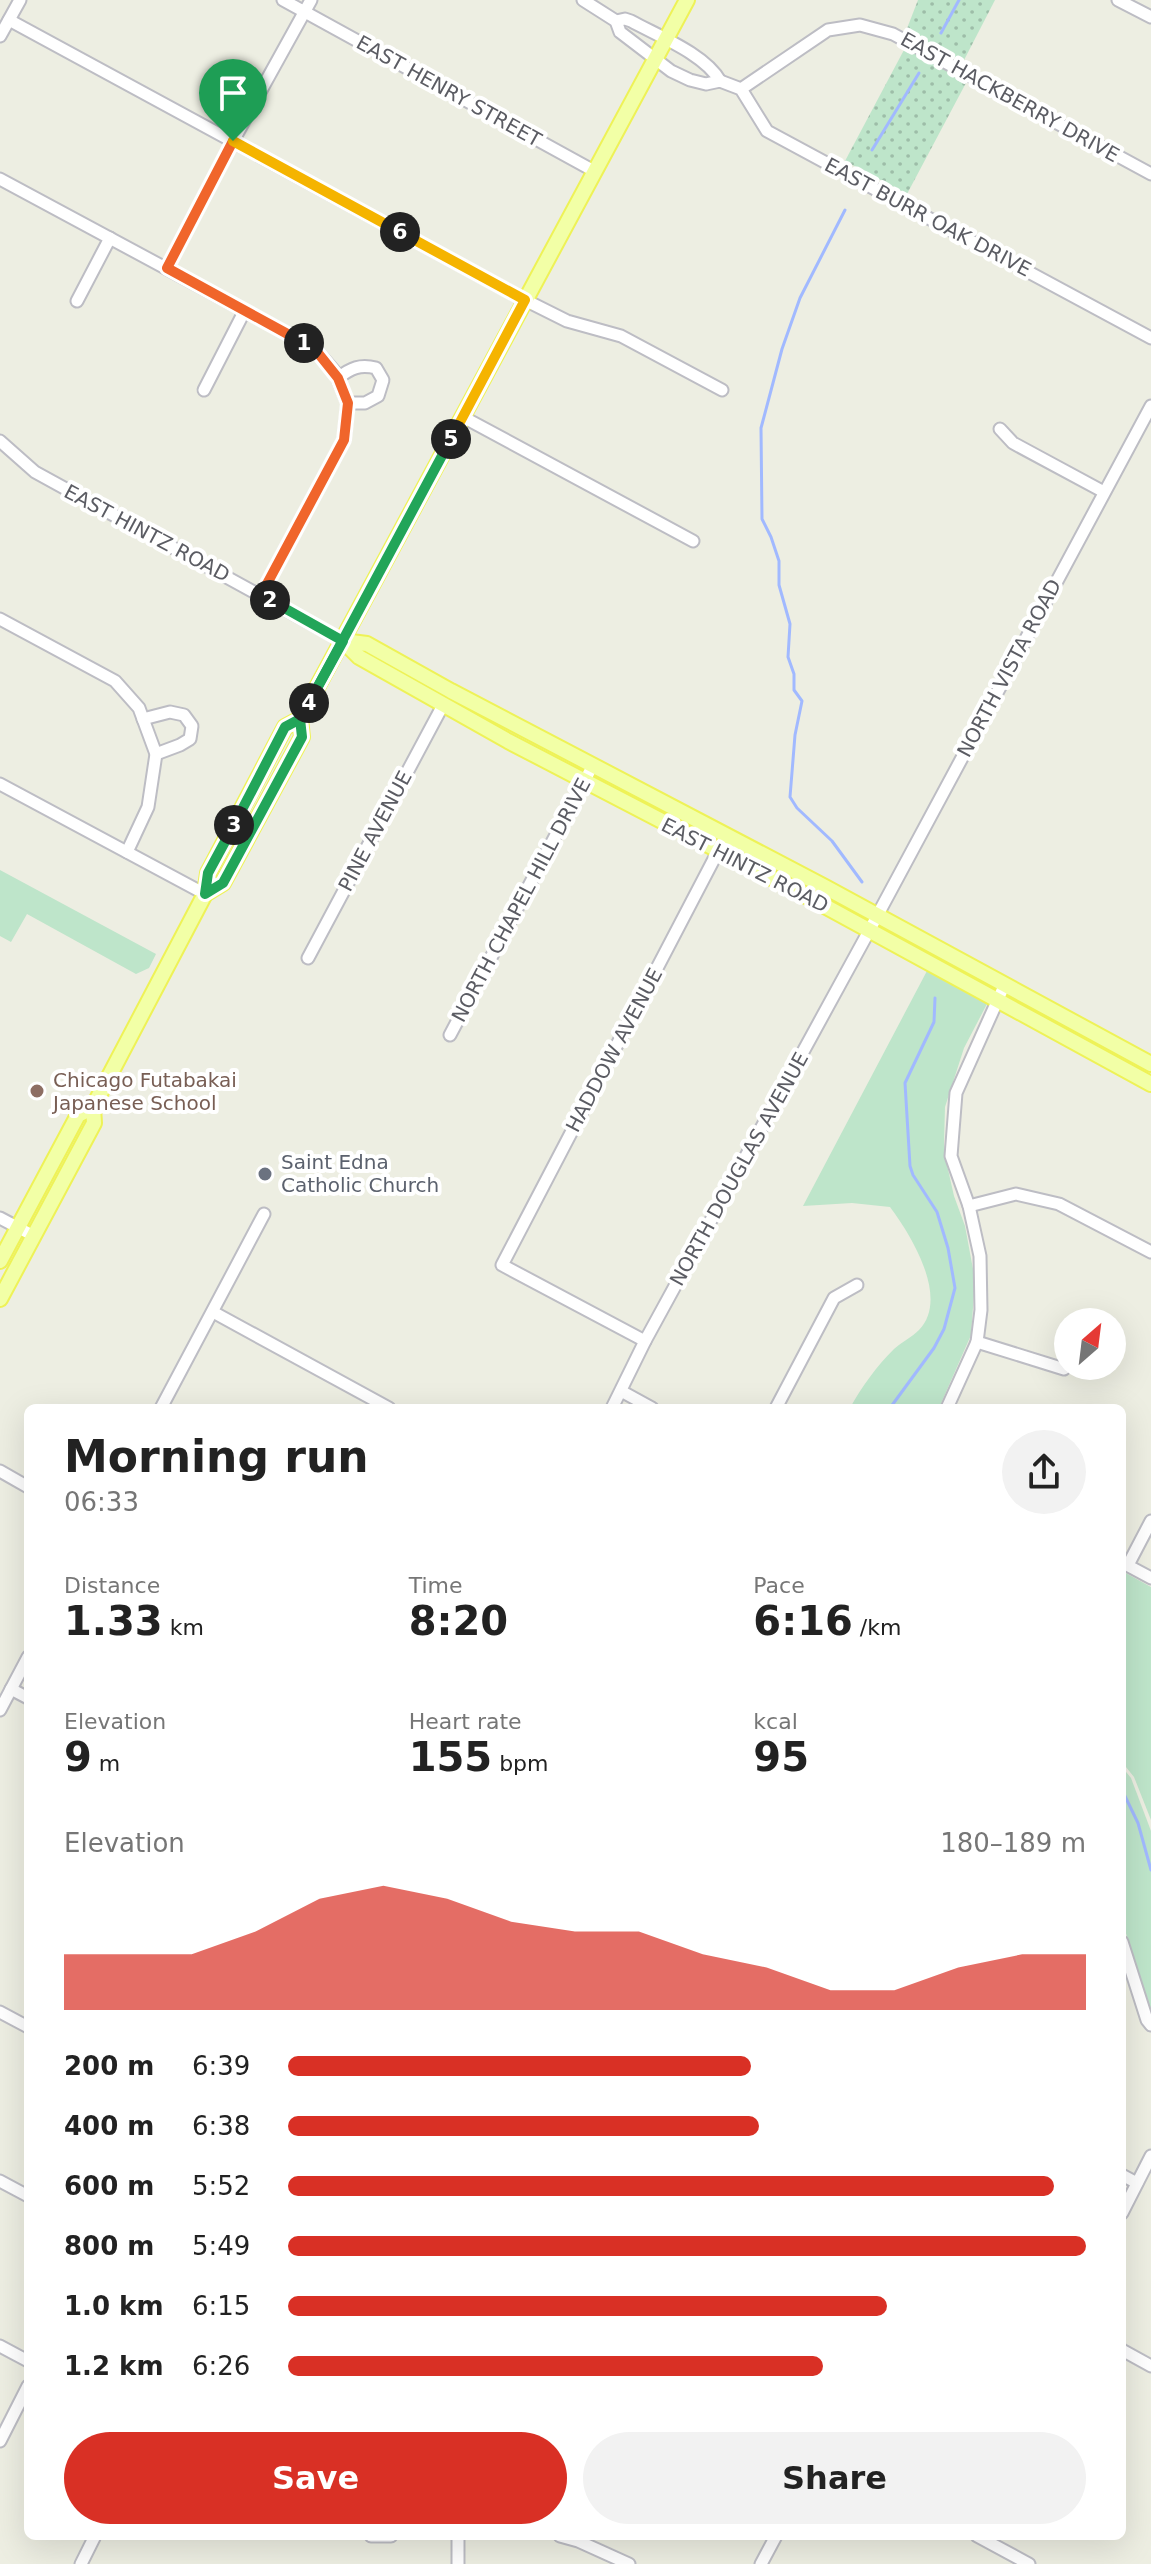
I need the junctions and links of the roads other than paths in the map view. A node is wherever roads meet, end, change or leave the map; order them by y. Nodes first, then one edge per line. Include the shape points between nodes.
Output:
1 (20, 0) edge
2 (283, 0) edge
3 (311, 0) edge
4 (583, 0) edge
5 (687, 0) edge
6 (1118, 0) edge
7 (305, 12) junction
8 (1151, 17) edge
9 (9, 20) junction
10 (616, 21) junction
11 (0, 36) edge
12 (665, 39) junction
13 (653, 59) junction
14 (720, 81) junction
15 (741, 89) junction
16 (233, 141) junction
17 (594, 171) junction
18 (1151, 174) edge
19 (0, 179) edge
20 (110, 238) junction
21 (167, 268) junction
22 (525, 300) junction
23 (77, 301) dead end
24 (244, 312) junction
25 (1151, 338) edge
26 (338, 378) junction
27 (204, 390) dead end
28 (722, 390) dead end
29 (348, 403) junction
30 (1151, 406) edge
31 (463, 417) junction
32 (1000, 429) dead end
33 (0, 441) edge
34 (1104, 492) junction
35 (693, 541) dead end
36 (261, 595) junction
37 (0, 619) edge
38 (343, 641) junction
39 (443, 705) junction
40 (143, 719) junction
41 (156, 754) junction
42 (593, 765) junction
43 (585, 783) junction
44 (0, 784) edge
45 (726, 836) junction
46 (718, 851) junction
47 (127, 852) junction
48 (205, 894) junction
49 (877, 916) junction
50 (869, 931) junction
51 (308, 958) dead end
52 (1004, 986) junction
53 (997, 1001) junction
54 (450, 1035) dead end
55 (1151, 1064) edge
56 (1151, 1084) edge
57 (93, 1107) junction
58 (969, 1206) junction
59 (264, 1214) dead end
60 (0, 1218) edge
61 (18, 1228) junction
62 (34, 1236) junction
63 (1151, 1252) edge
64 (0, 1261) edge
65 (857, 1285) dead end
66 (0, 1299) edge
67 (213, 1312) junction
68 (645, 1341) junction
69 (977, 1342) junction
70 (1054, 1366) edge
71 (621, 1391) junction
72 (163, 1404) edge
73 (382, 1404) edge
74 (614, 1404) edge
75 (645, 1404) edge
76 (778, 1404) edge
77 (949, 1404) edge
78 (0, 1471) edge
79 (24, 1485) edge
80 (1151, 1521) edge
81 (1126, 1562) edge
82 (1126, 1565) edge
83 (1151, 1578) edge
84 (24, 1665) edge
85 (11, 1689) junction
86 (24, 1696) edge
87 (0, 1710) edge
88 (1126, 1954) edge
89 (0, 2012) edge
90 (24, 2025) edge
91 (1151, 2025) edge
92 (1151, 2156) edge
93 (1126, 2177) edge
94 (0, 2181) edge
95 (1137, 2183) junction
96 (24, 2194) edge
97 (1126, 2205) edge
98 (0, 2346) edge
99 (1126, 2352) edge
100 (24, 2359) edge
101 (1151, 2366) edge
102 (24, 2394) edge
103 (0, 2441) edge
104 (93, 2540) edge
105 (458, 2540) edge
106 (574, 2540) edge
107 (774, 2540) edge
108 (993, 2540) edge
109 (81, 2564) edge
110 (458, 2564) edge
111 (629, 2564) edge
112 (761, 2564) edge
113 (1029, 2564) edge

1 - 9 street
2 - 7 street, EAST HENRY STREET
3 - 7 street
4 - 10 street
5 - 12 main road
6 - 8 street
7 - 16 street
7 - 17 street, EAST HENRY STREET
9 - 11 street
9 - 16 street
10 - 12 street via 631,21
10 - 13 street via 620,32
12 - 13 main road
12 - 14 street via 712,67
13 - 14 street via 690,80
13 - 17 main road
14 - 15 street
15 - 18 street, EAST HACKBERRY DRIVE via 828,30 875,28
15 - 25 street, EAST BURR OAK DRIVE via 767,131
16 - 21 street
16 - 22 street
17 - 22 main road
19 - 20 street
20 - 21 street
20 - 23 street
21 - 24 street
22 - 28 street via 567,321 621,336
22 - 31 main road
24 - 26 street via 314,348
24 - 27 street
26 - 29 street
26 - 29 street via 362,365 376,368 383,380 378,396
29 - 36 street via 344,440
30 - 34 street, NORTH VISTA ROAD
31 - 35 street
31 - 38 main road
32 - 34 street via 1013,443
33 - 36 street, EAST HINTZ ROAD via 35,472
34 - 49 street, NORTH VISTA ROAD
36 - 38 street, EAST HINTZ ROAD
37 - 40 street via 115,681
38 - 39 main road, EAST HINTZ ROAD via 359,657
38 - 42 main road, EAST HINTZ ROAD via 367,644
38 - 48 main road via 300,719 285,727 208,873
39 - 43 main road, EAST HINTZ ROAD
39 - 51 street, PINE AVENUE
40 - 41 street
40 - 41 street via 170,712 184,715 192,726 190,739
41 - 47 street via 148,807
42 - 43 street, NORTH CHAPEL HILL DRIVE
42 - 45 main road, EAST HINTZ ROAD
43 - 46 main road, EAST HINTZ ROAD
43 - 54 street, NORTH CHAPEL HILL DRIVE
44 - 47 street
45 - 46 street, HADDOW AVENUE
45 - 49 main road, EAST HINTZ ROAD
46 - 50 main road, EAST HINTZ ROAD
46 - 68 street, HADDOW AVENUE via 502,1265
47 - 48 street
48 - 57 main road
49 - 50 street, NORTH VISTA ROAD
49 - 52 main road, EAST HINTZ ROAD
50 - 53 main road, EAST HINTZ ROAD
50 - 68 street, NORTH DOUGLAS AVENUE
52 - 53 street
52 - 55 main road, EAST HINTZ ROAD
53 - 56 main road, EAST HINTZ ROAD
53 - 58 street via 956,1093 951,1156
57 - 61 main road via 78,1115
57 - 62 main road via 94,1123
58 - 63 street via 1016,1194 1059,1204
58 - 69 street via 980,1256
59 - 67 street
60 - 61 street
61 - 62 street
61 - 64 main road
62 - 66 main road
65 - 76 street via 834,1298
67 - 72 street
67 - 73 street
68 - 71 street, NORTH DOUGLAS AVENUE
69 - 70 street
69 - 77 street
71 - 74 street, NORTH DOUGLAS AVENUE
71 - 75 street
78 - 79 street
80 - 81 street
82 - 83 street
84 - 85 street
85 - 86 street
85 - 87 street
88 - 91 street
89 - 90 street
92 - 95 street
93 - 95 street
94 - 96 street
95 - 97 street
98 - 100 street
99 - 101 street
102 - 103 street
104 - 109 street
105 - 110 street
106 - 111 street
107 - 112 street
108 - 113 street

